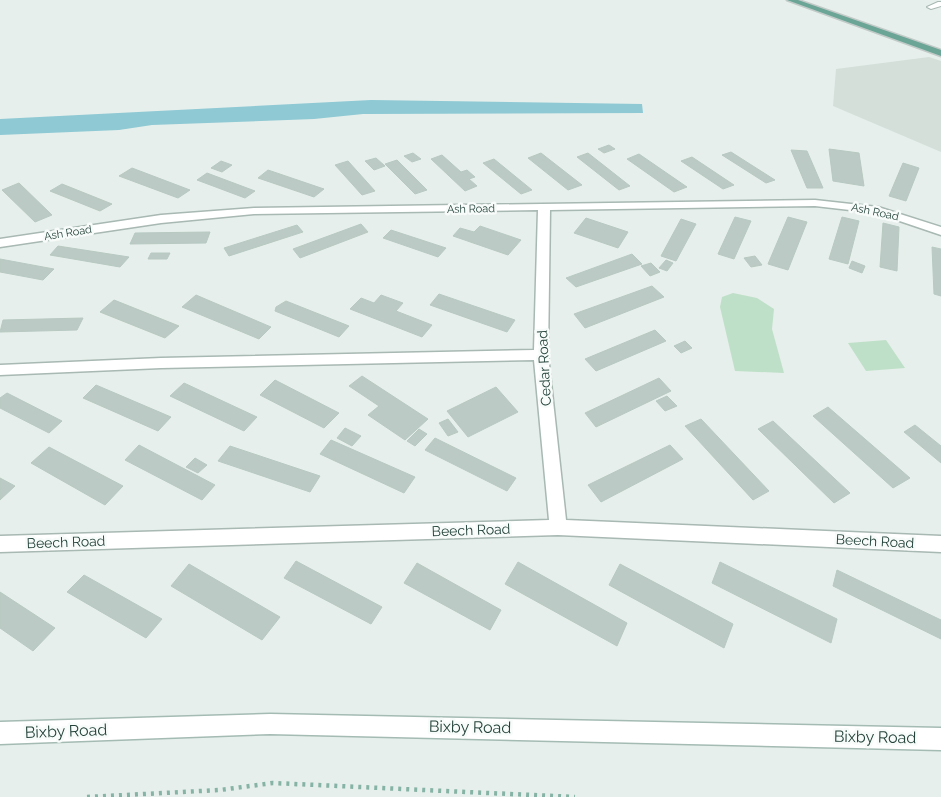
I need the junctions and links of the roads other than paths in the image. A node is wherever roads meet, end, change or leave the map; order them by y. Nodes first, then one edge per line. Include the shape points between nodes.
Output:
1 (790, 0) edge
2 (941, 4) edge
3 (931, 7) dead end
4 (941, 53) edge
5 (544, 208) junction
6 (941, 231) edge
7 (0, 243) edge
8 (541, 355) junction
9 (0, 370) edge
10 (558, 527) junction
11 (0, 544) edge
12 (941, 544) edge
13 (0, 733) edge
14 (941, 739) edge

1 - 4 main road
2 - 3 lane
5 - 6 street, Ash Road via 815,203 878,210
5 - 7 street, Ash Road via 254,210 161,218
5 - 8 street, Cedar Road
8 - 9 street via 162,362
8 - 10 street, Cedar Road
10 - 11 street, Beech Road
10 - 12 street, Beech Road
13 - 14 street, Bixby Road via 270,724

